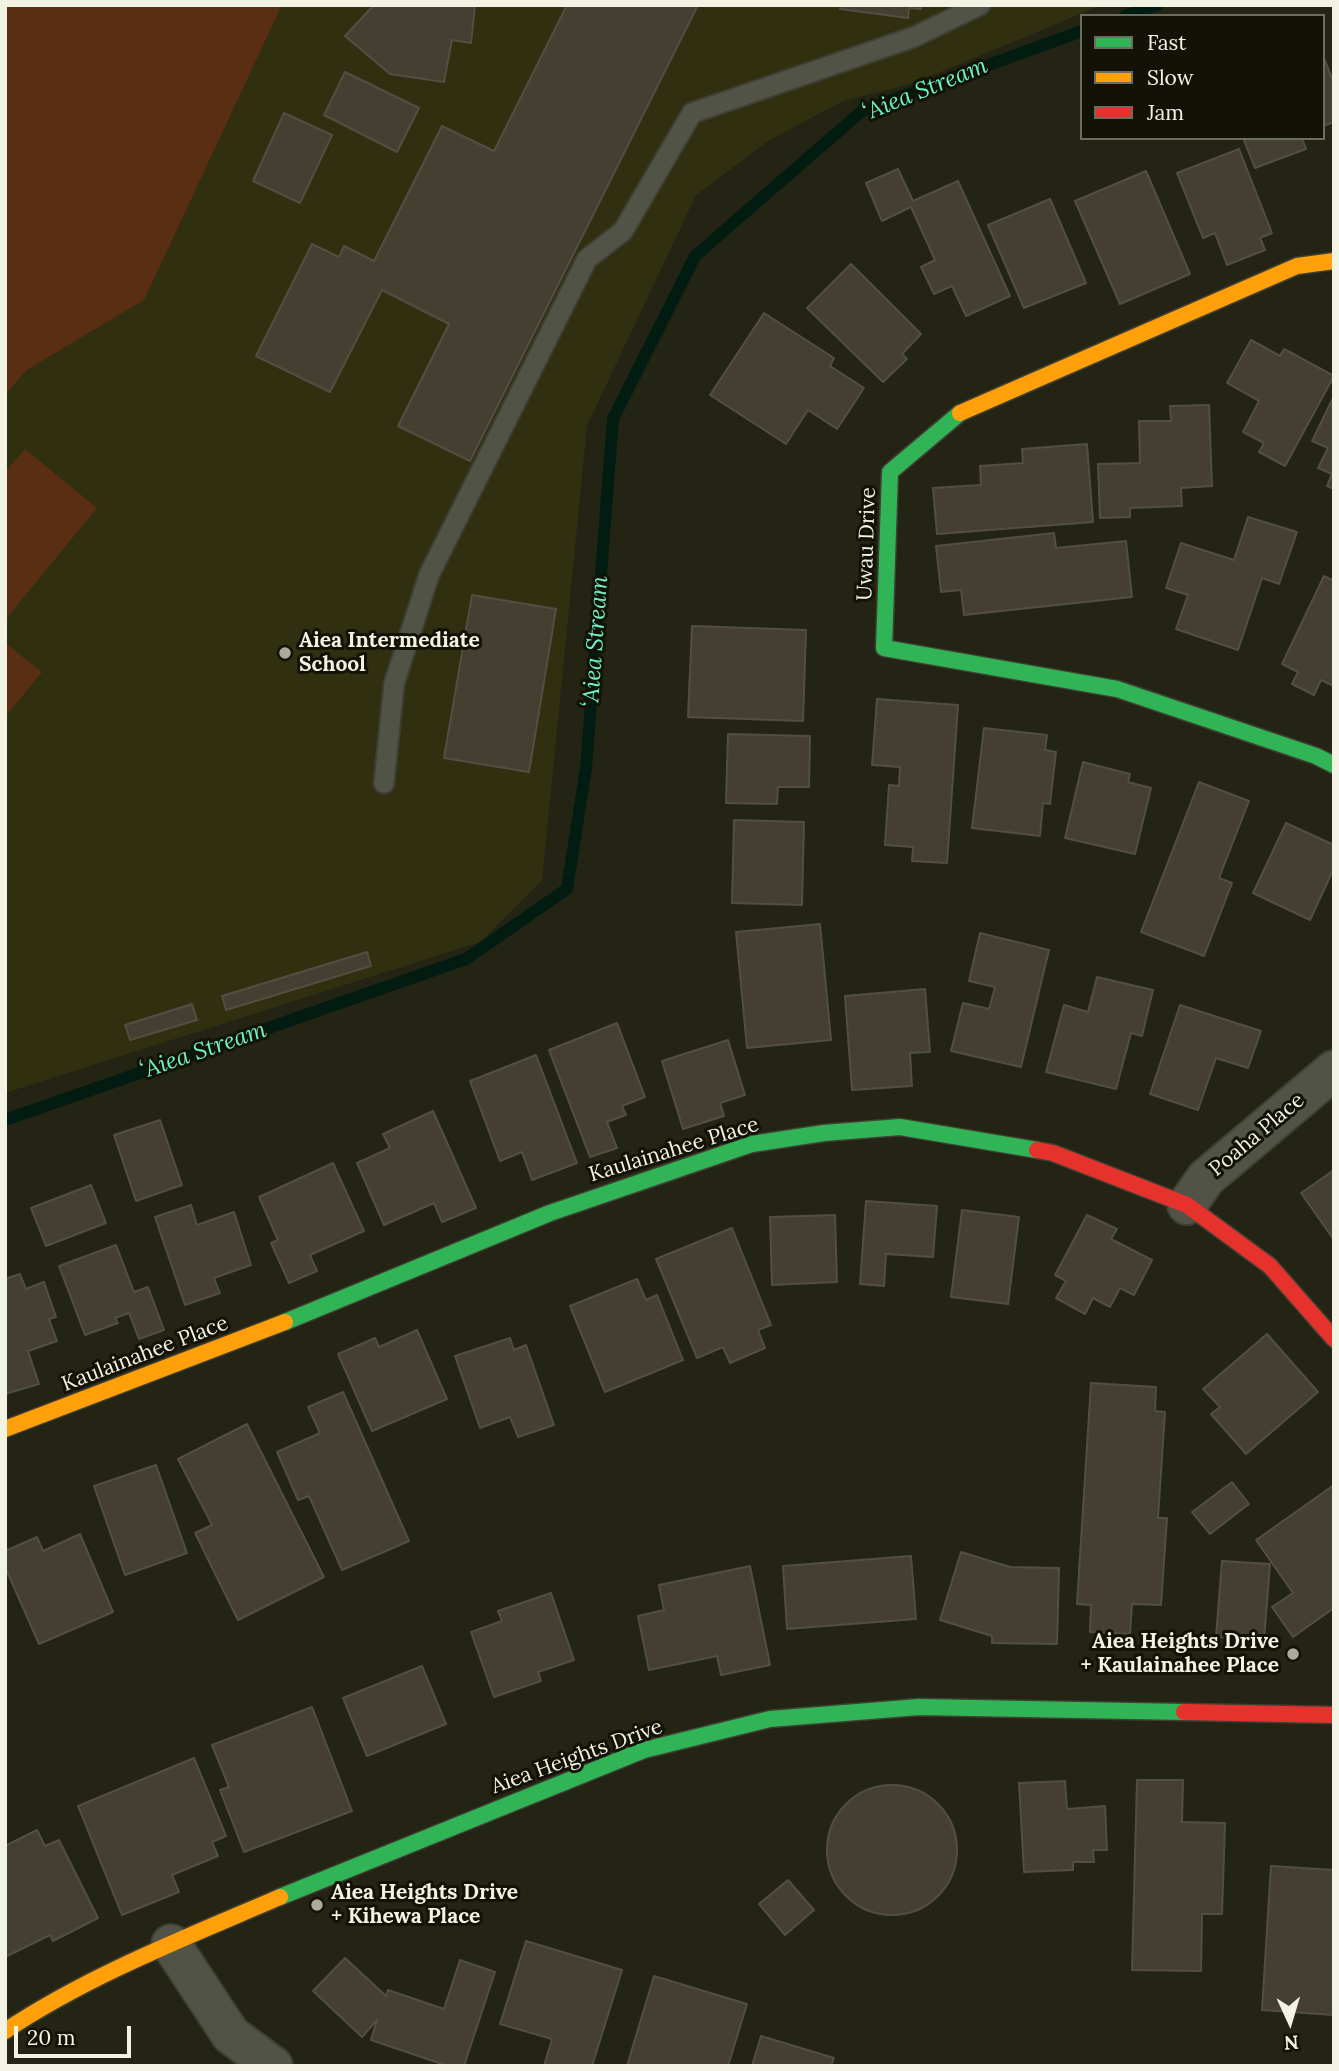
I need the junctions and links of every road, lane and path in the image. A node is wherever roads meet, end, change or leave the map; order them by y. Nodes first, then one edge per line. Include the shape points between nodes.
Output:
1 (980, 5) edge
2 (1334, 261) edge
3 (1334, 765) edge
4 (384, 783) dead end
5 (1334, 1070) edge
6 (1187, 1205) junction
7 (1334, 1339) edge
8 (5, 1429) edge
9 (1334, 1715) edge
10 (172, 1944) junction
11 (5, 2031) edge
12 (273, 2066) edge

1 - 4 lane via 914,37 692,113 623,231 587,259 429,575 394,684
2 - 3 street, Uwau Drive via 1297,266 953,416 890,472 884,648 1116,690
5 - 6 street, Poaha Place via 1206,1178
6 - 7 street, Kaulainahee Place via 1270,1266
6 - 8 street, Kaulainahee Place via 1053,1153 968,1136 900,1127 752,1144 550,1213 226,1346
9 - 10 street, Aiea Heights Drive via 919,1707 770,1719 644,1750 367,1860
10 - 11 street, Aiea Heights Drive via 38,2009
10 - 12 street via 231,2035

